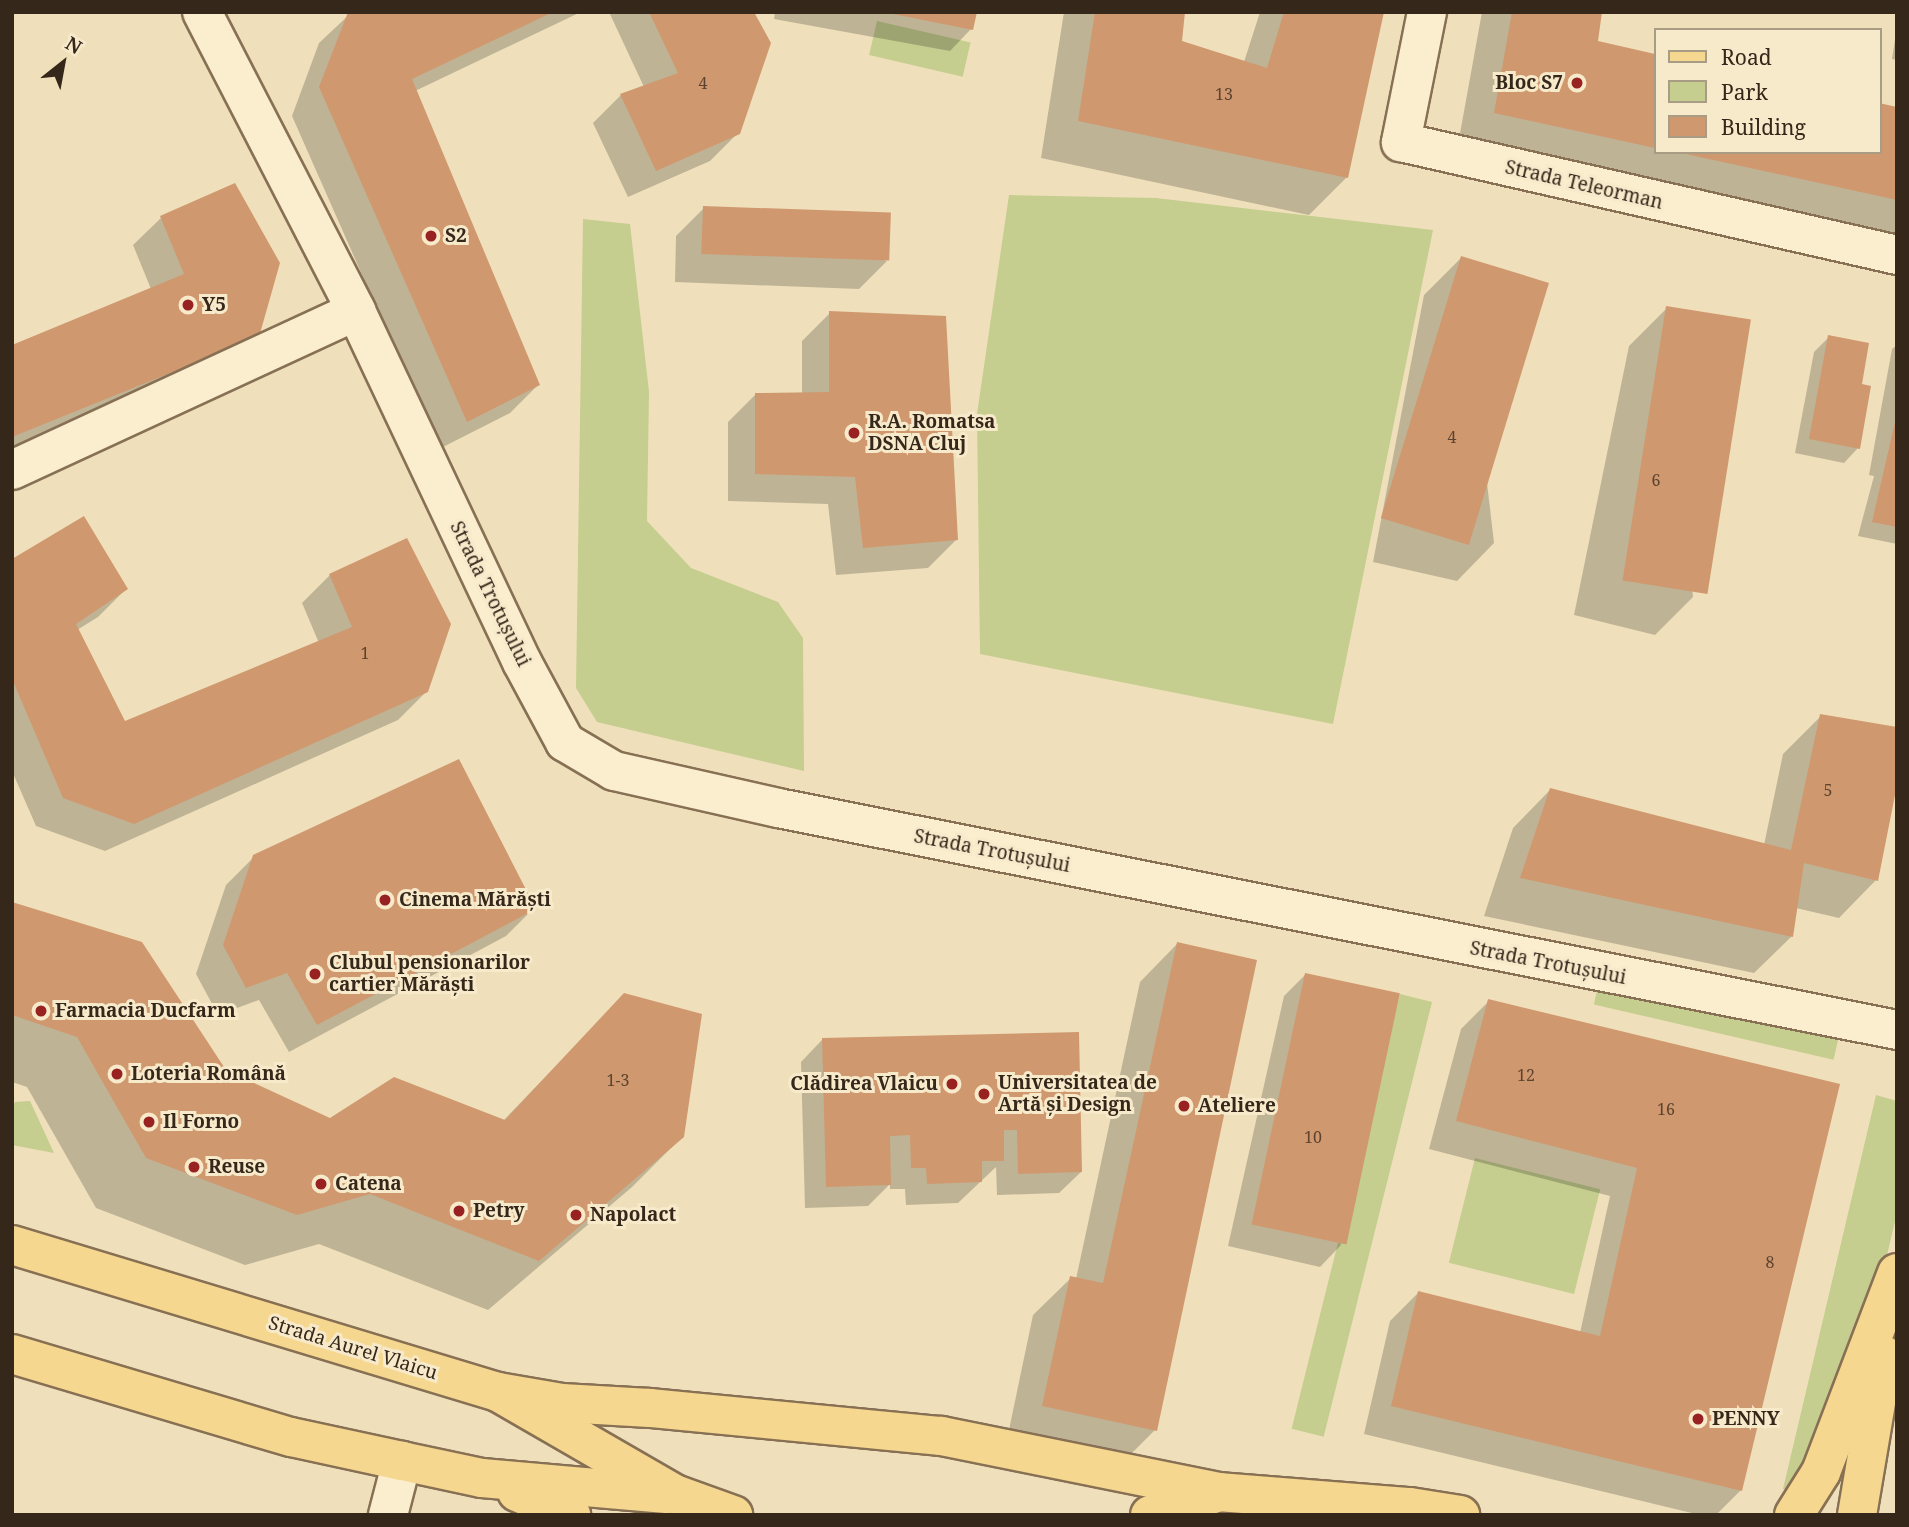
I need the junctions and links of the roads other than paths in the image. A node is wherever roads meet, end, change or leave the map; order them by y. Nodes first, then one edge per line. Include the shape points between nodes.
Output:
1 (202, 12) edge
2 (1427, 12) edge
3 (1897, 254) edge
4 (356, 311) junction
5 (12, 470) edge
6 (1897, 1030) edge
7 (12, 1245) edge
8 (1897, 1273) edge
9 (1897, 1281) edge
10 (12, 1354) edge
11 (498, 1392) junction
12 (402, 1461) junction
13 (482, 1478) junction
14 (1218, 1492) junction
15 (675, 1494) junction
16 (388, 1515) edge
17 (571, 1515) edge
18 (733, 1515) edge
19 (1150, 1515) edge
20 (1460, 1515) edge
21 (1794, 1515) edge
22 (1857, 1515) edge

1 - 4 street, Strada Trotușului
2 - 3 street, Strada Teleorman via 1401,142
4 - 5 street
4 - 6 street, Strada Trotușului via 522,662 565,742 614,771 850,823
7 - 11 main road, Strada Aurel Vlaicu
8 - 21 main road via 1821,1472
9 - 22 main road
10 - 12 main road, Strada Aurel Vlaicu via 291,1437
11 - 14 main road via 562,1403 941,1436
11 - 15 main road, Strada Aurel Vlaicu
12 - 13 main road, Strada Aurel Vlaicu
12 - 16 street
13 - 15 main road, Strada Aurel Vlaicu
13 - 17 main road
14 - 19 main road
14 - 20 main road
15 - 18 main road, Strada Aurel Vlaicu

